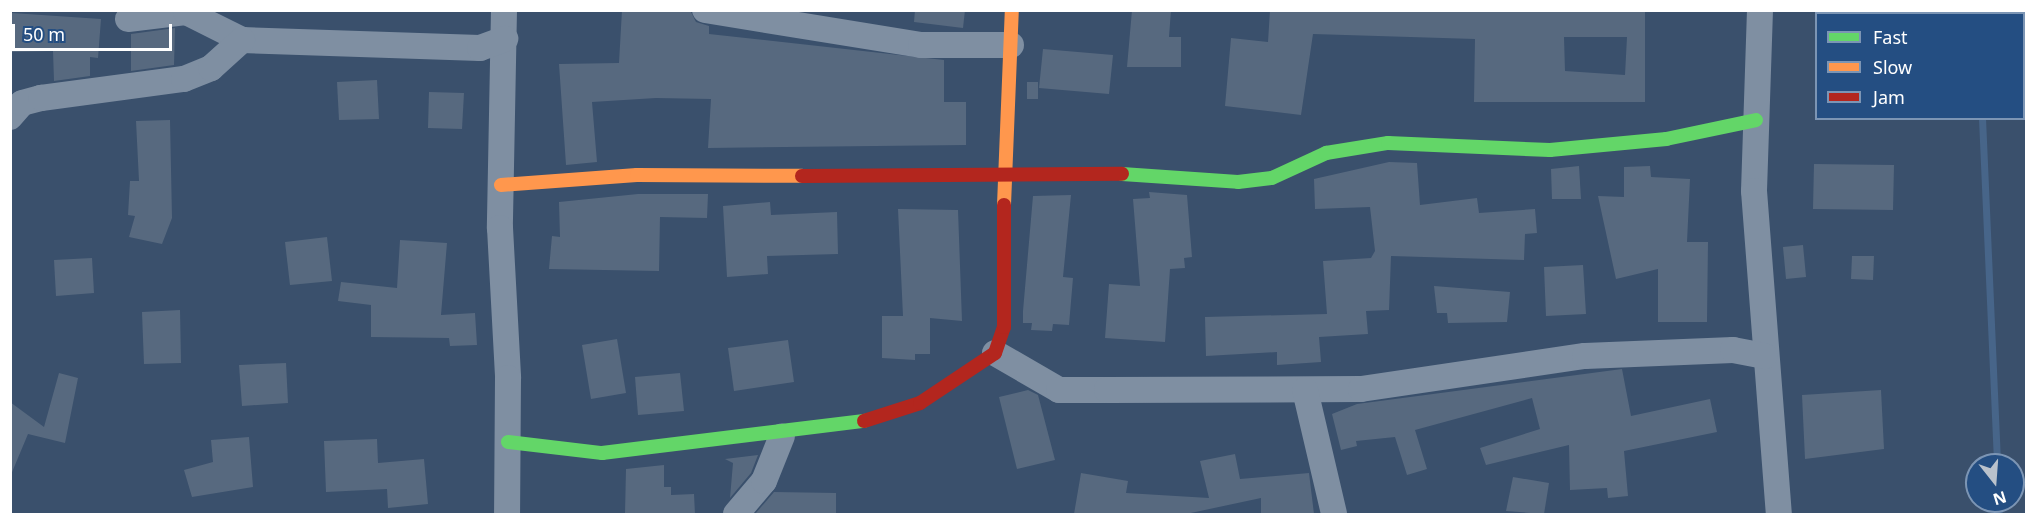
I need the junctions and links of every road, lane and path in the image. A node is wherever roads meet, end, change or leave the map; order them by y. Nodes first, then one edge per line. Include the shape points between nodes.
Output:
1 (504, 10) edge
2 (705, 10) edge
3 (1012, 10) edge
4 (1760, 10) edge
5 (128, 19) dead end
6 (505, 39) junction
7 (242, 40) junction
8 (1011, 45) junction
9 (10, 117) edge
10 (1756, 120) junction
11 (1004, 178) junction
12 (501, 185) junction
13 (995, 353) junction
14 (1764, 356) junction
15 (1305, 390) junction
16 (782, 436) junction
17 (508, 442) junction
18 (507, 514) edge
19 (736, 514) edge
20 (1334, 514) edge
21 (1775, 514) edge

1 - 6 street
2 - 8 street via 921,45
3 - 8 street
4 - 10 street
5 - 7 street via 186,12
6 - 7 street via 480,48
6 - 12 street
7 - 9 street via 211,68 184,79 41,98 22,103
8 - 11 street
10 - 11 street via 1666,139 1551,150 1388,143 1326,153 1272,178 1238,182 1158,172
10 - 14 street via 1754,191
11 - 12 street via 637,175 585,183
11 - 13 street via 1004,327
12 - 17 street
13 - 15 street via 1059,390
13 - 16 street via 920,403 845,427
14 - 15 street via 1733,350 1585,356 1361,390
14 - 21 street
15 - 20 street
16 - 17 street via 602,453
16 - 19 street via 764,481
17 - 18 street

